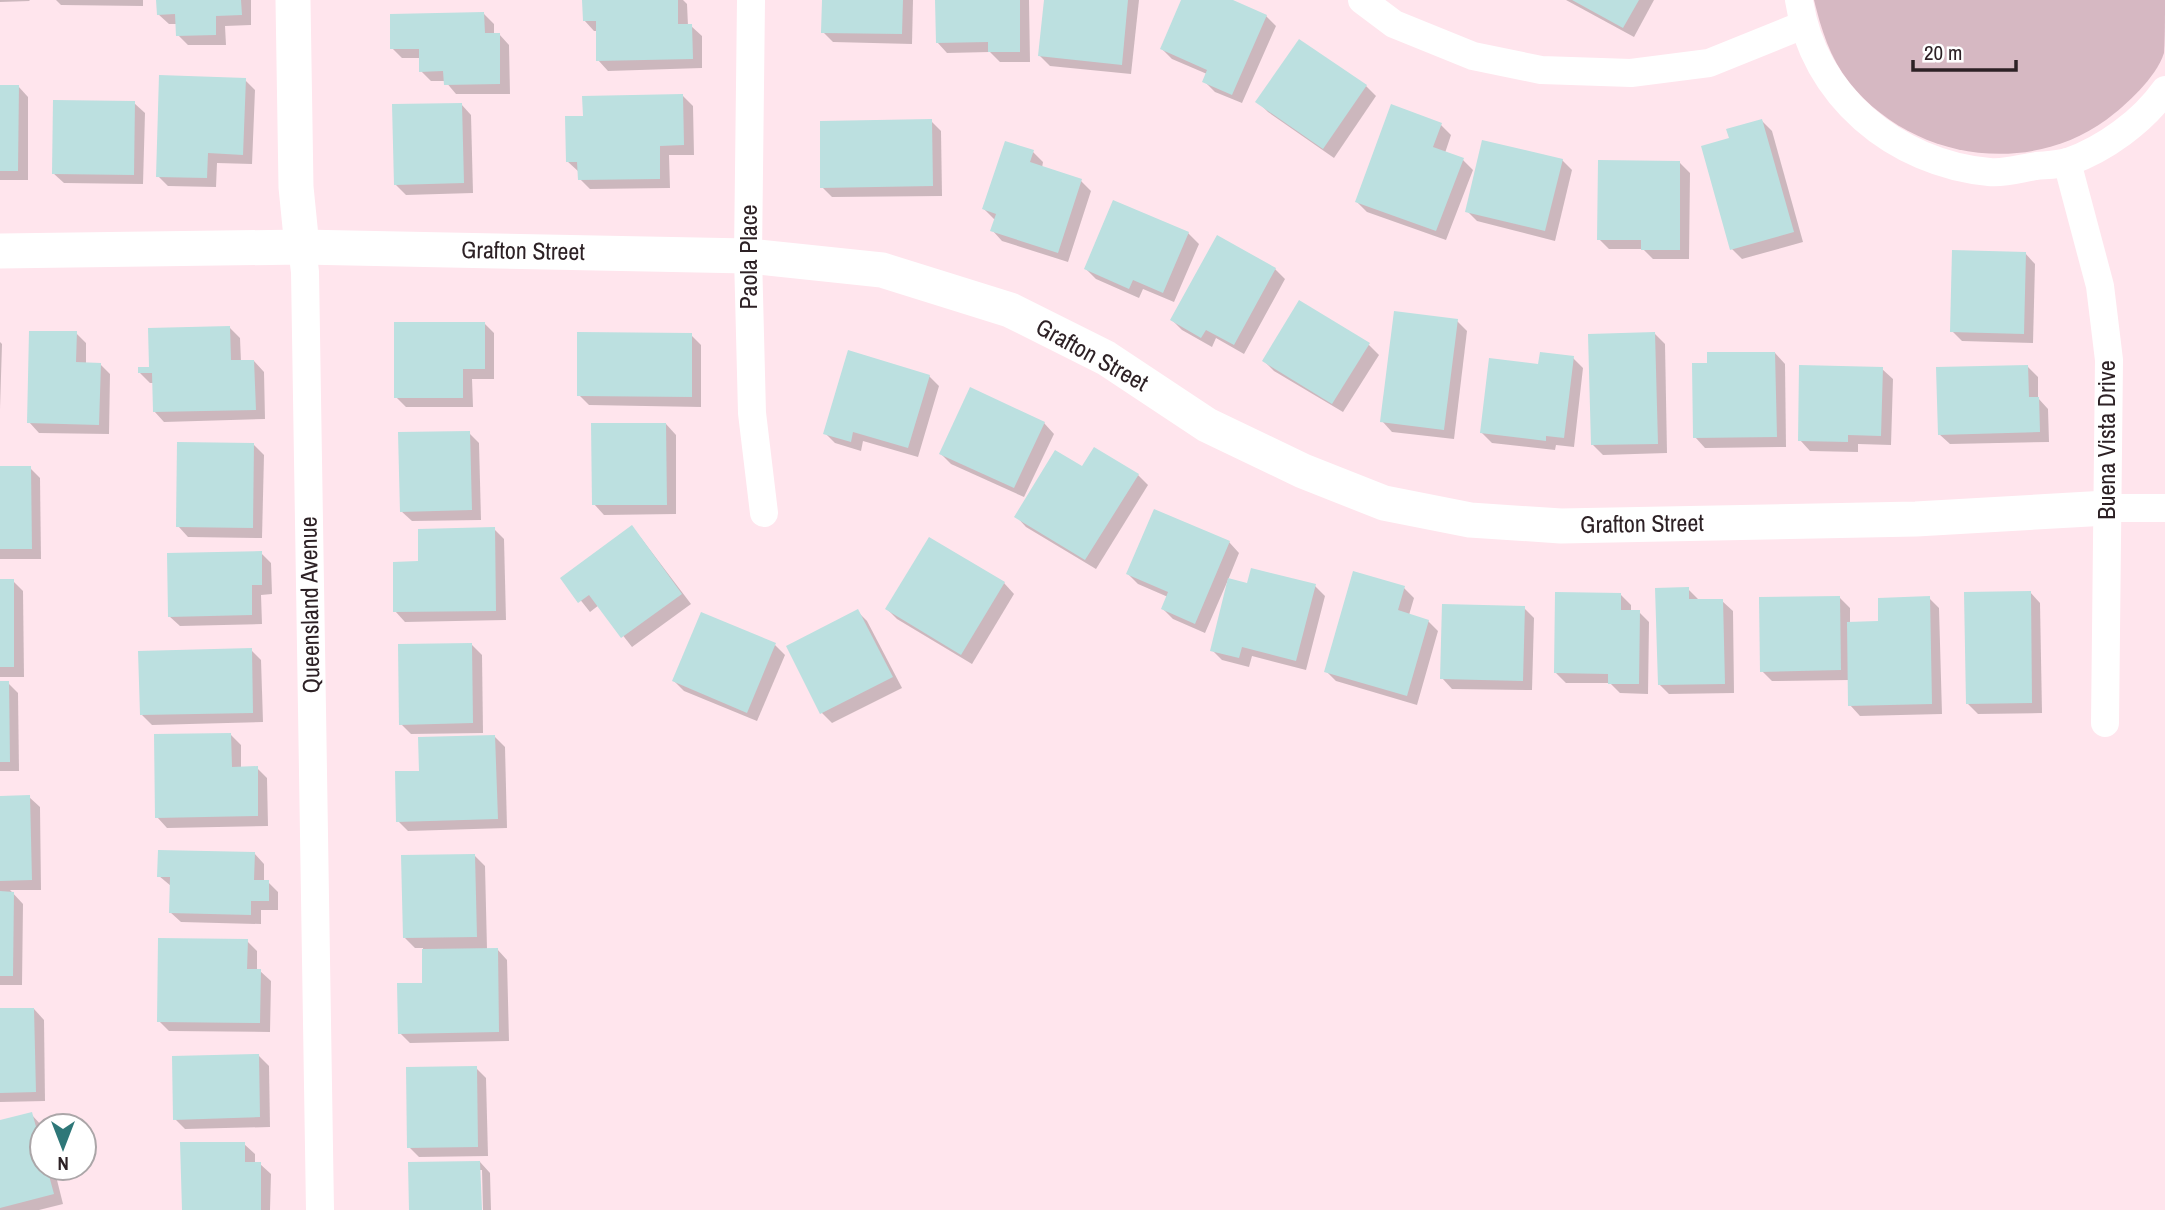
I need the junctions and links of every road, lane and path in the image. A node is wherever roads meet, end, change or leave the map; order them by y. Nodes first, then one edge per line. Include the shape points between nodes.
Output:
1 (293, 0) edge
2 (751, 0) edge
3 (1362, 0) edge
4 (1801, 12) edge
5 (2165, 90) edge
6 (2067, 162) junction
7 (302, 247) junction
8 (0, 251) edge
9 (748, 256) junction
10 (2107, 508) junction
11 (2165, 509) edge
12 (764, 513) dead end
13 (2105, 723) dead end
14 (320, 1210) edge

1 - 7 street, Queensland Avenue via 296,187
2 - 9 street, Paola Place
3 - 4 street via 1394,24 1473,56 1541,70 1631,73 1709,63
4 - 6 street via 1824,73 1849,106 1898,145 1936,162 1991,173
5 - 6 street via 2107,144
6 - 10 street, Buena Vista Drive via 2100,286 2109,360
7 - 8 street, Grafton Street
7 - 9 street, Grafton Street
7 - 14 street, Queensland Avenue
9 - 10 street, Grafton Street via 882,270 1010,310 1107,358 1207,425 1303,471 1384,503 1471,520 1561,526 1916,519
9 - 12 street, Paola Place via 752,413
10 - 11 street, Grafton Street
10 - 13 street, Buena Vista Drive

